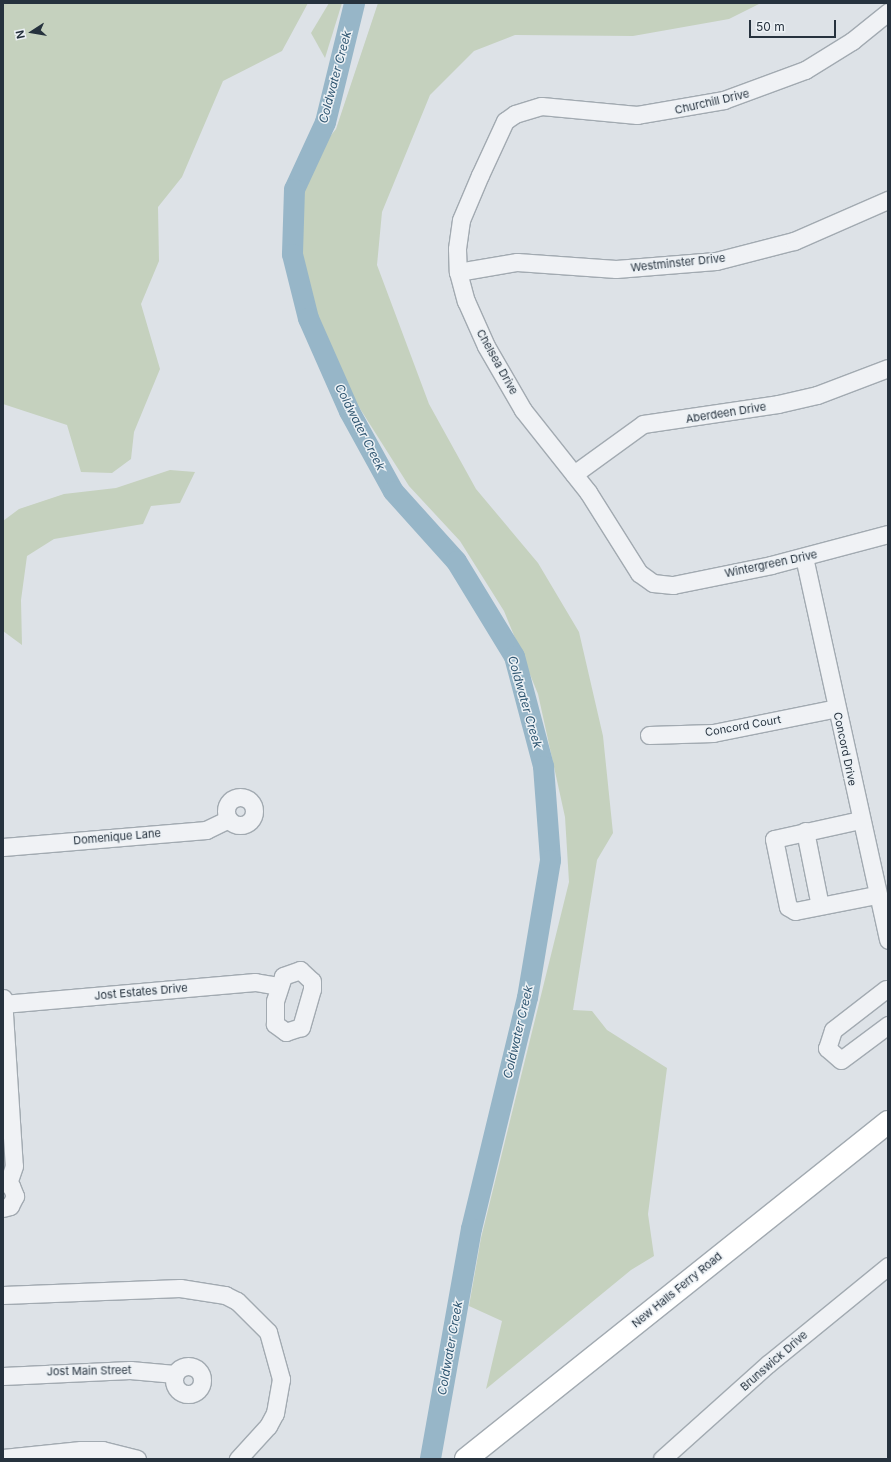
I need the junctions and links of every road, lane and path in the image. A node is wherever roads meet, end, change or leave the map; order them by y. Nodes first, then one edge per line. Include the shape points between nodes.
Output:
1 (888, 12) edge
2 (515, 114) joint
3 (888, 200) edge
4 (458, 272) junction
5 (888, 368) edge
6 (574, 474) junction
7 (888, 534) edge
8 (804, 557) junction
9 (653, 583) joint
10 (837, 708) junction
11 (649, 735) dead end
12 (229, 819) dead end
13 (860, 820) junction
14 (805, 831) junction
15 (3, 847) edge
16 (876, 895) junction
17 (820, 906) junction
18 (888, 940) edge
19 (278, 986) dead end
20 (887, 988) edge
21 (3, 998) edge
22 (3, 1004) edge
23 (888, 1025) edge
24 (888, 1122) edge
25 (5, 1182) edge
26 (3, 1208) edge
27 (888, 1266) edge
28 (3, 1295) edge
29 (175, 1374) dead end
30 (3, 1376) edge
31 (472, 1454) edge
32 (3, 1458) edge
33 (137, 1459) edge
34 (238, 1459) edge
35 (662, 1459) edge

1 - 2 street, Churchill Drive via 852,41 805,70 724,100 637,115 541,106
2 - 4 street, Chelsea Drive via 505,121 461,220
3 - 4 street, Westminster Drive via 794,241 716,261 608,269 517,262
4 - 6 street, Chelsea Drive via 477,326 520,404
5 - 6 street, Aberdeen Drive via 817,394 778,404 644,424
6 - 9 street, Chelsea Drive via 639,573
7 - 8 street, Wintergreen Drive
8 - 9 street, Wintergreen Drive via 674,585
8 - 10 street, Concord Drive
10 - 11 street, Concord Court via 713,733
10 - 13 street, Concord Drive
12 - 15 street, Domenique Lane via 206,830
13 - 14 street
13 - 16 street, Concord Drive
14 - 17 street
14 - 17 street via 777,836 774,842 789,909
16 - 17 street
16 - 18 street, Concord Drive
19 - 22 street, Jost Estates Drive via 255,982
20 - 23 street via 833,1030 827,1041 832,1054 841,1060
21 - 22 street
22 - 25 street via 14,1166
24 - 31 main road, New Halls Ferry Road
25 - 26 street via 15,1196 10,1206
27 - 35 street, Brunswick Drive via 768,1364
28 - 34 street via 180,1288 225,1295 238,1301 268,1332 281,1380 275,1413 268,1426
29 - 30 street, Jost Main Street via 130,1370
32 - 33 street via 88,1450

